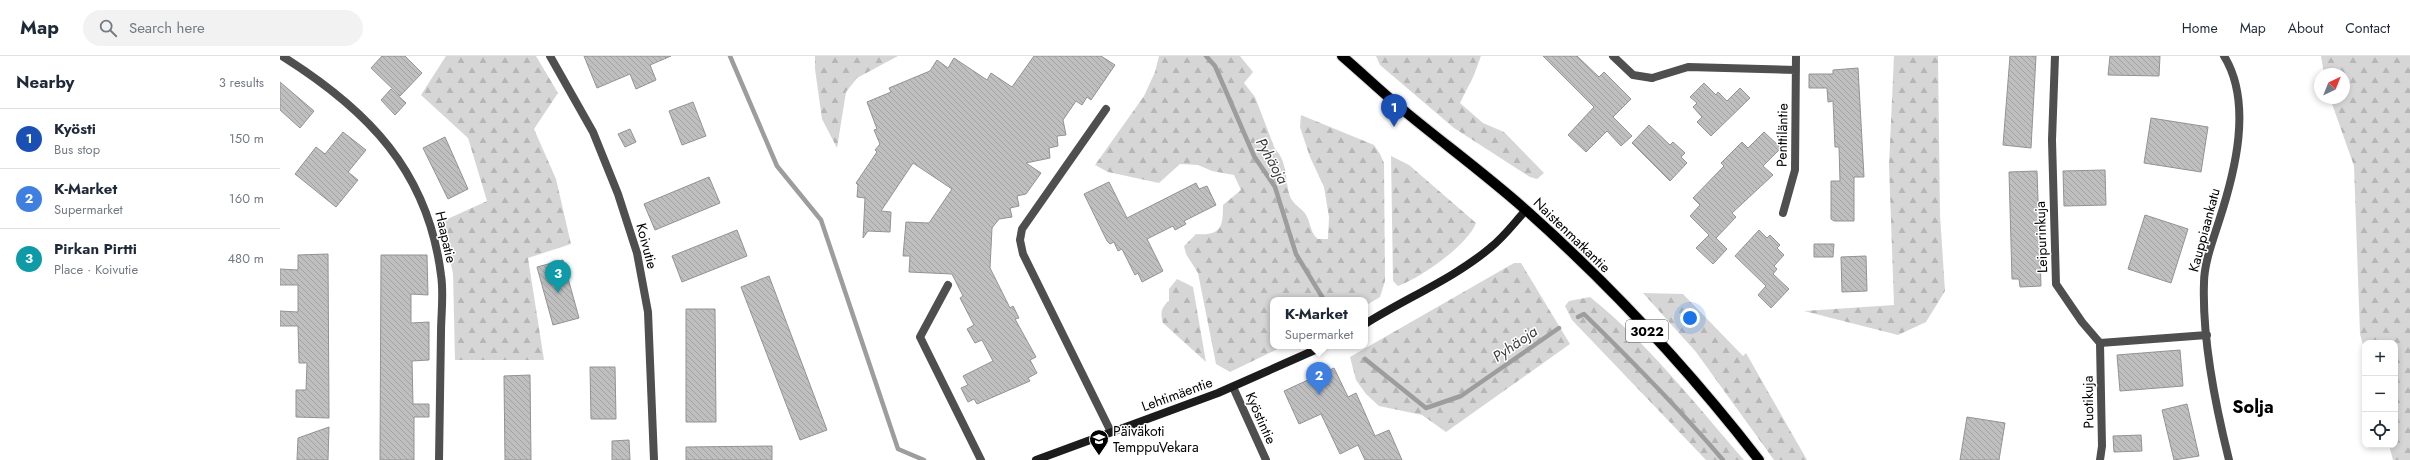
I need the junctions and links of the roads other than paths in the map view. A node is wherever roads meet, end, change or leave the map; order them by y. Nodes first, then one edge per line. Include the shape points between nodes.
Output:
1 (282, 56) edge
2 (550, 56) edge
3 (1342, 56) edge
4 (1613, 56) edge
5 (1796, 56) edge
6 (2055, 56) edge
7 (2224, 56) edge
8 (1796, 70) junction
9 (1106, 109) dead end
10 (1526, 210) junction
11 (1783, 213) dead end
12 (948, 285) dead end
13 (1368, 322) edge
14 (2207, 335) junction
15 (2100, 343) junction
16 (1317, 349) edge
17 (1233, 386) junction
18 (1111, 432) junction
19 (439, 460) edge
20 (654, 460) edge
21 (981, 460) edge
22 (1036, 460) edge
23 (1266, 460) edge
24 (1759, 460) edge
25 (2100, 460) edge
26 (2228, 460) edge

1 - 19 street, Haapatie via 343,98 381,135 406,171 428,212 441,276
2 - 20 street, Koivutie via 593,132 618,194 637,253 648,312
3 - 10 main road, Naistenmatkantie / 3022
4 - 8 street via 1633,75 1652,78 1688,67
5 - 8 street, Penttiläntie
6 - 15 street, Leipurinkuja via 2052,140 2056,284
7 - 14 street, Kauppiaankatu via 2237,84 2240,123 2225,203 2204,281
8 - 11 street, Penttiläntie via 1795,170
9 - 18 street via 1022,229 1020,240 1023,254
10 - 13 street via 1502,237 1482,254
10 - 24 main road, Naistenmatkantie / 3022 via 1577,257 1669,353
12 - 21 street via 920,337
14 - 15 street
14 - 26 street, Kauppiaankatu via 2218,419
15 - 25 street, Puotikuja
16 - 17 street, Lehtimäentie
17 - 18 street, Lehtimäentie
17 - 23 street, Kyöstintie
18 - 22 street, Lehtimäentie

